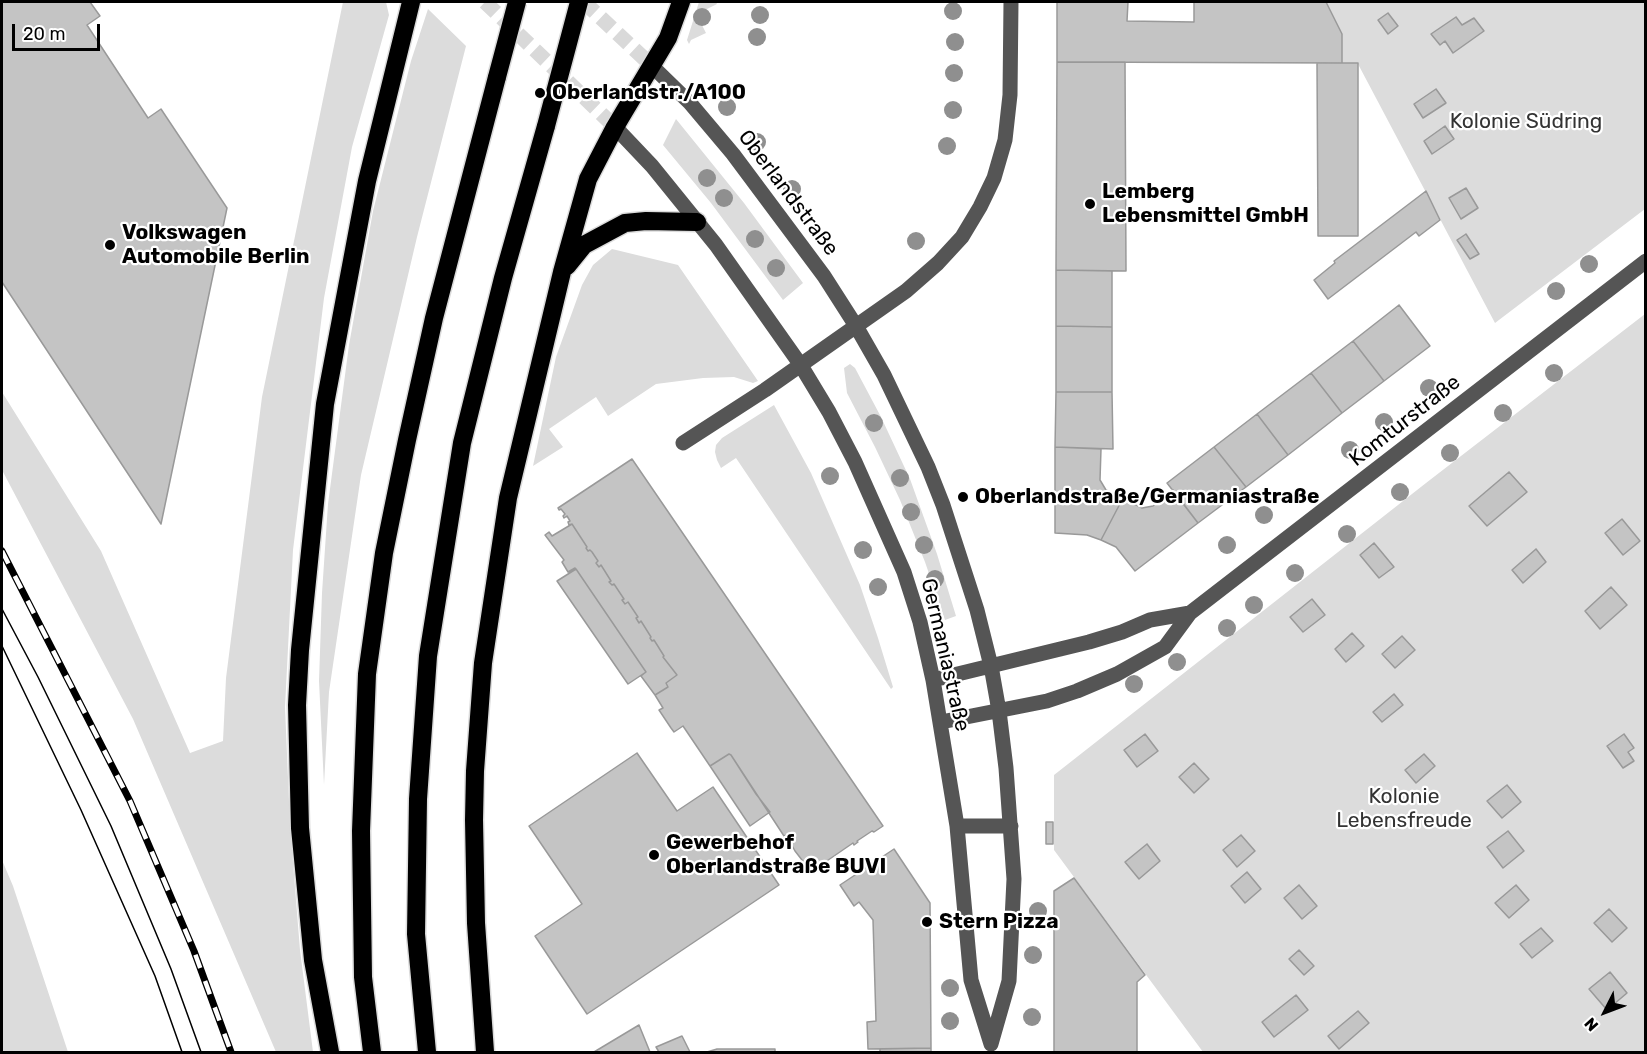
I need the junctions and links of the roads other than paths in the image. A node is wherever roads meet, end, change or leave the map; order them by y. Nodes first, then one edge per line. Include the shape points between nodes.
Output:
1 (411, 2) edge
2 (517, 2) edge
3 (579, 2) edge
4 (681, 2) edge
5 (1011, 2) edge
6 (652, 66) junction
7 (615, 127) junction
8 (698, 222) junction
9 (1646, 261) edge
10 (562, 272) junction
11 (856, 326) junction
12 (800, 364) junction
13 (683, 443) dead end
14 (1190, 613) junction
15 (991, 666) junction
16 (933, 680) junction
17 (999, 711) junction
18 (941, 722) junction
19 (957, 826) junction
20 (1011, 826) junction
21 (991, 1048) edge
22 (330, 1053) edge
23 (372, 1053) edge
24 (428, 1053) edge
25 (485, 1053) edge

1 - 22 highway via 367,181 325,404 300,650 300,828 313,960
2 - 23 highway, bridge via 434,318 384,553 367,674 361,831 363,977
3 - 24 highway, bridge via 462,443 428,656 418,799 416,934
4 - 6 highway via 672,30
5 - 11 street via 1010,95 1005,140 989,188 962,237 938,263
6 - 7 highway
6 - 11 street, Oberlandstraße via 733,154 820,270
7 - 8 street
7 - 10 highway via 588,179
8 - 10 highway via 625,224 584,244
8 - 12 street
9 - 14 street, Komturstraße
10 - 25 highway via 508,498 483,663 474,820
11 - 12 street
11 - 15 street, Germaniastraße via 935,486 965,572
12 - 13 street
12 - 16 street, Germaniastraße via 829,412 904,572
14 - 15 street, Komturstraße
14 - 17 street, Komturstraße via 1165,647 1141,662 1077,692
15 - 16 street, Komturstraße
15 - 17 street, Germaniastraße
16 - 18 street, Germaniastraße
17 - 18 street, Komturstraße
17 - 20 street, Germaniastraße
18 - 19 street, Germaniastraße
19 - 20 street
19 - 21 street, Germaniastraße via 971,980
20 - 21 street, Germaniastraße via 1014,879 1009,981

